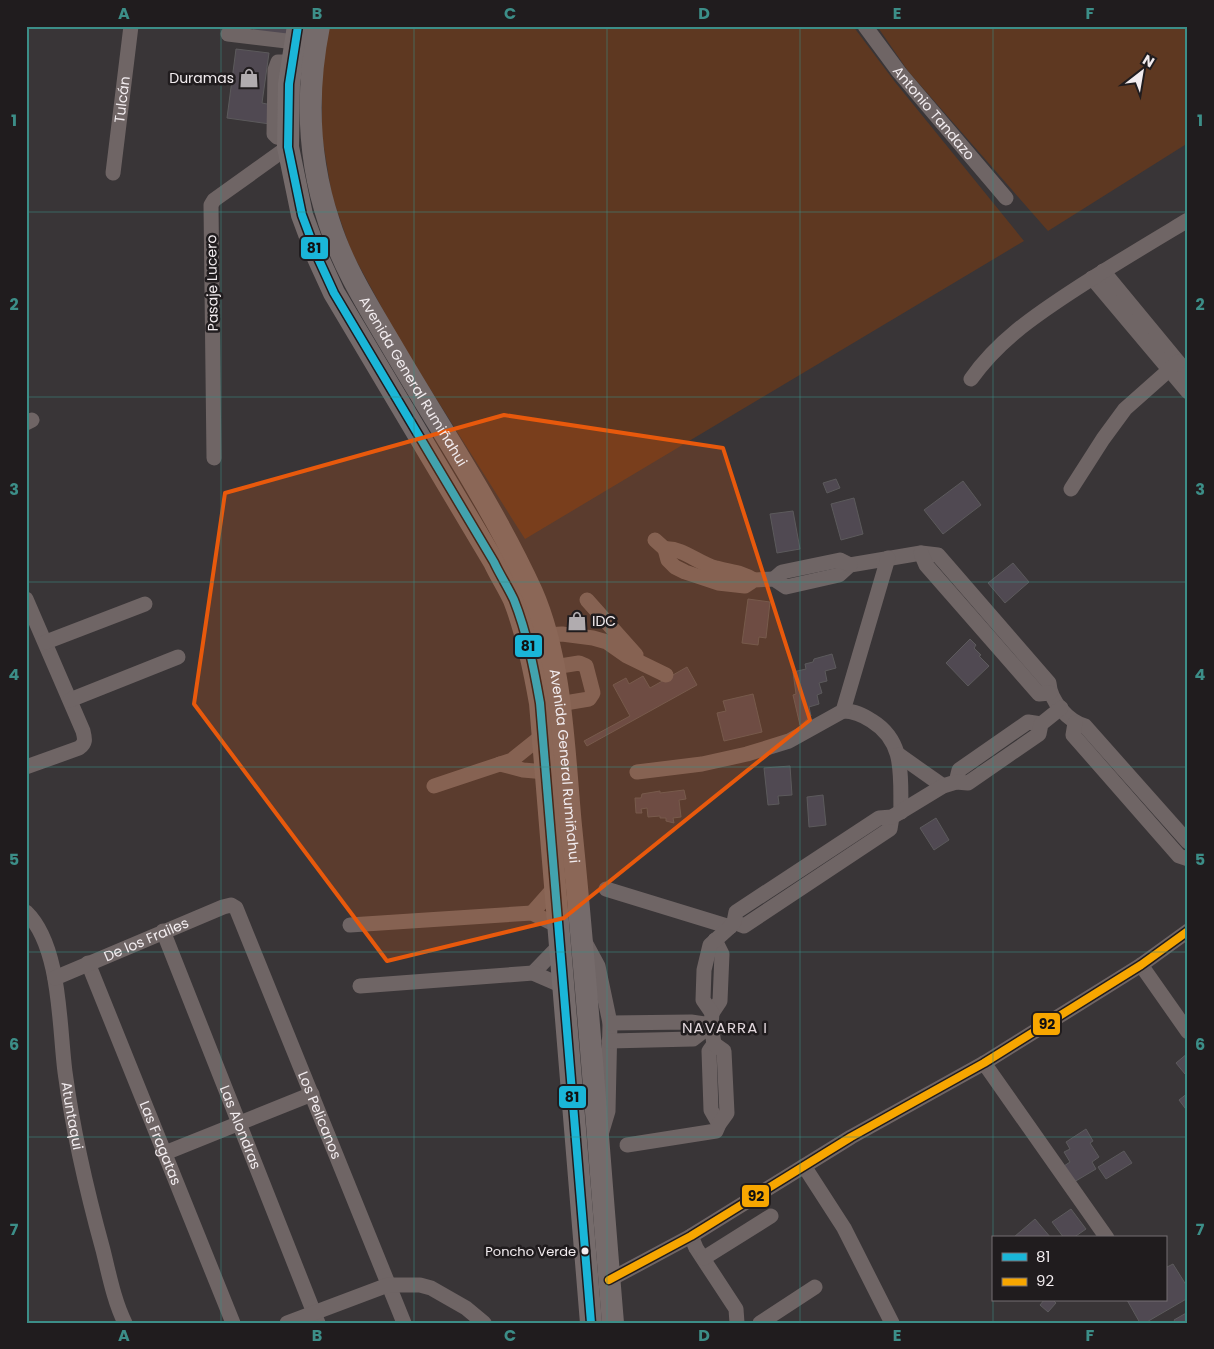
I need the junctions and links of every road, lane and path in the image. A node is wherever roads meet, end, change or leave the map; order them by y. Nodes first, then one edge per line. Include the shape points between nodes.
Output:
1 (131, 26) edge
2 (320, 26) edge
3 (865, 26) edge
4 (228, 34) dead end
5 (295, 43) edge
6 (288, 144) junction
7 (113, 173) dead end
8 (1006, 198) dead end
9 (1188, 220) edge
10 (1098, 274) junction
11 (1173, 365) junction
12 (1188, 374) edge
13 (971, 378) dead end
14 (1188, 392) edge
15 (214, 458) dead end
16 (1071, 489) dead end
17 (660, 544) dead end
18 (888, 558) junction
19 (26, 599) edge
20 (587, 600) dead end
21 (145, 604) dead end
22 (546, 635) junction
23 (46, 642) junction
24 (178, 657) dead end
25 (645, 665) junction
26 (554, 667) junction
27 (666, 675) dead end
28 (70, 700) junction
29 (559, 704) junction
30 (1061, 708) junction
31 (844, 712) junction
32 (1075, 723) junction
33 (543, 735) junction
34 (899, 755) junction
35 (500, 764) junction
36 (26, 768) edge
37 (546, 772) junction
38 (637, 772) dead end
39 (950, 784) junction
40 (434, 786) dead end
41 (897, 814) junction
42 (1188, 842) edge
43 (1188, 858) edge
44 (555, 887) junction
45 (606, 890) dead end
46 (236, 908) joint
47 (26, 912) edge
48 (532, 913) junction
49 (732, 924) junction
50 (350, 925) dead end
51 (1188, 931) edge
52 (163, 932) junction
53 (559, 936) junction
54 (582, 936) junction
55 (88, 963) junction
56 (1142, 965) junction
57 (532, 973) junction
58 (55, 978) junction
59 (360, 986) dead end
60 (563, 986) junction
61 (711, 1019) junction
62 (610, 1023) junction
63 (1188, 1032) edge
64 (609, 1041) junction
65 (984, 1062) junction
66 (312, 1094) junction
67 (238, 1124) junction
68 (598, 1139) junction
69 (627, 1145) dead end
70 (165, 1153) junction
71 (804, 1166) junction
72 (771, 1216) dead end
73 (691, 1236) junction
74 (1106, 1236) edge
75 (704, 1258) junction
76 (610, 1280) junction
77 (388, 1285) junction
78 (815, 1287) dead end
79 (316, 1318) edge
80 (125, 1323) edge
81 (233, 1323) edge
82 (287, 1323) edge
83 (404, 1323) edge
84 (484, 1323) edge
85 (591, 1323) edge
86 (613, 1323) edge
87 (737, 1323) edge
88 (760, 1323) edge
89 (892, 1323) edge

1 - 7 street, Tulcán
2 - 22 highway, Avenida General Rumiñahui via 312,85 311,136 328,221 351,277 507,540 534,597
3 - 8 street, Antonio Tandazo
4 - 5 street
5 - 6 highway, Avenida General Rumiñahui via 289,84
6 - 15 street, Pasaje Lucero via 211,205
6 - 33 highway, Avenida General Rumiñahui via 302,216 334,293 513,598 535,673
9 - 10 street
10 - 11 street
10 - 13 street via 1030,319 985,359
11 - 12 street
11 - 14 street
11 - 16 street via 1125,409
17 - 18 street via 715,568 744,574 754,580 774,579 786,587 839,575 850,565
18 - 30 street via 921,553 926,565 1039,694 1050,693
18 - 31 street
19 - 23 street
20 - 25 street
21 - 23 street
22 - 25 street via 562,634 607,642
22 - 26 highway, Avenida General Rumiñahui
23 - 28 street
24 - 28 street
25 - 27 street
26 - 29 highway, Avenida General Rumiñahui
26 - 29 street via 580,663 586,666 593,693 589,700
28 - 36 street via 83,731 83,745
29 - 54 highway, Avenida General Rumiñahui
30 - 32 street
30 - 39 street via 1041,724 1028,722 959,770
31 - 34 street via 852,711 880,726
31 - 38 street via 790,741 747,754 702,764
32 - 42 street via 1085,726
32 - 43 street via 1073,735 1179,856
33 - 35 street via 517,758
33 - 37 highway, Avenida General Rumiñahui
34 - 39 street
34 - 41 street
35 - 37 street
35 - 40 street
37 - 44 highway, Avenida General Rumiñahui
39 - 41 street
41 - 49 street via 879,818 736,912
44 - 48 street
44 - 53 highway, Avenida General Rumiñahui
45 - 49 street
46 - 52 street, De los Frailes via 231,905 223,907
46 - 66 street, Los Pelicanos
47 - 58 street, Atuntaqui via 40,929
48 - 50 street
48 - 53 street
49 - 61 street via 707,951 704,1000
51 - 56 street
52 - 55 street, De los Frailes
52 - 67 street, Las Alondras
53 - 57 street
53 - 60 highway, Avenida General Rumiñahui
54 - 62 street via 598,966
54 - 68 highway, Avenida General Rumiñahui
55 - 58 street, De los Frailes
55 - 70 street, Las Fragatas
56 - 63 street
56 - 65 street
57 - 59 street
57 - 60 street
58 - 80 street, Atuntaqui via 77,1144 92,1210
60 - 85 highway, Avenida General Rumiñahui
61 - 62 street
61 - 64 street via 694,1038
61 - 69 street via 714,1044 724,1051 727,1113 716,1132
62 - 64 street
64 - 68 street via 608,1111
65 - 71 street
65 - 74 street
66 - 67 street
66 - 77 street, Los Pelicanos
67 - 70 street
67 - 79 street, Las Alondras
68 - 76 highway, Avenida General Rumiñahui
70 - 81 street, Las Fragatas
71 - 73 street
71 - 89 street via 844,1228
72 - 75 street
73 - 75 street
73 - 76 street
75 - 87 street via 736,1309
76 - 86 highway, Avenida General Rumiñahui
77 - 79 street
77 - 83 street, Los Pelicanos
77 - 84 street via 431,1288 466,1308
78 - 88 street
79 - 82 street

